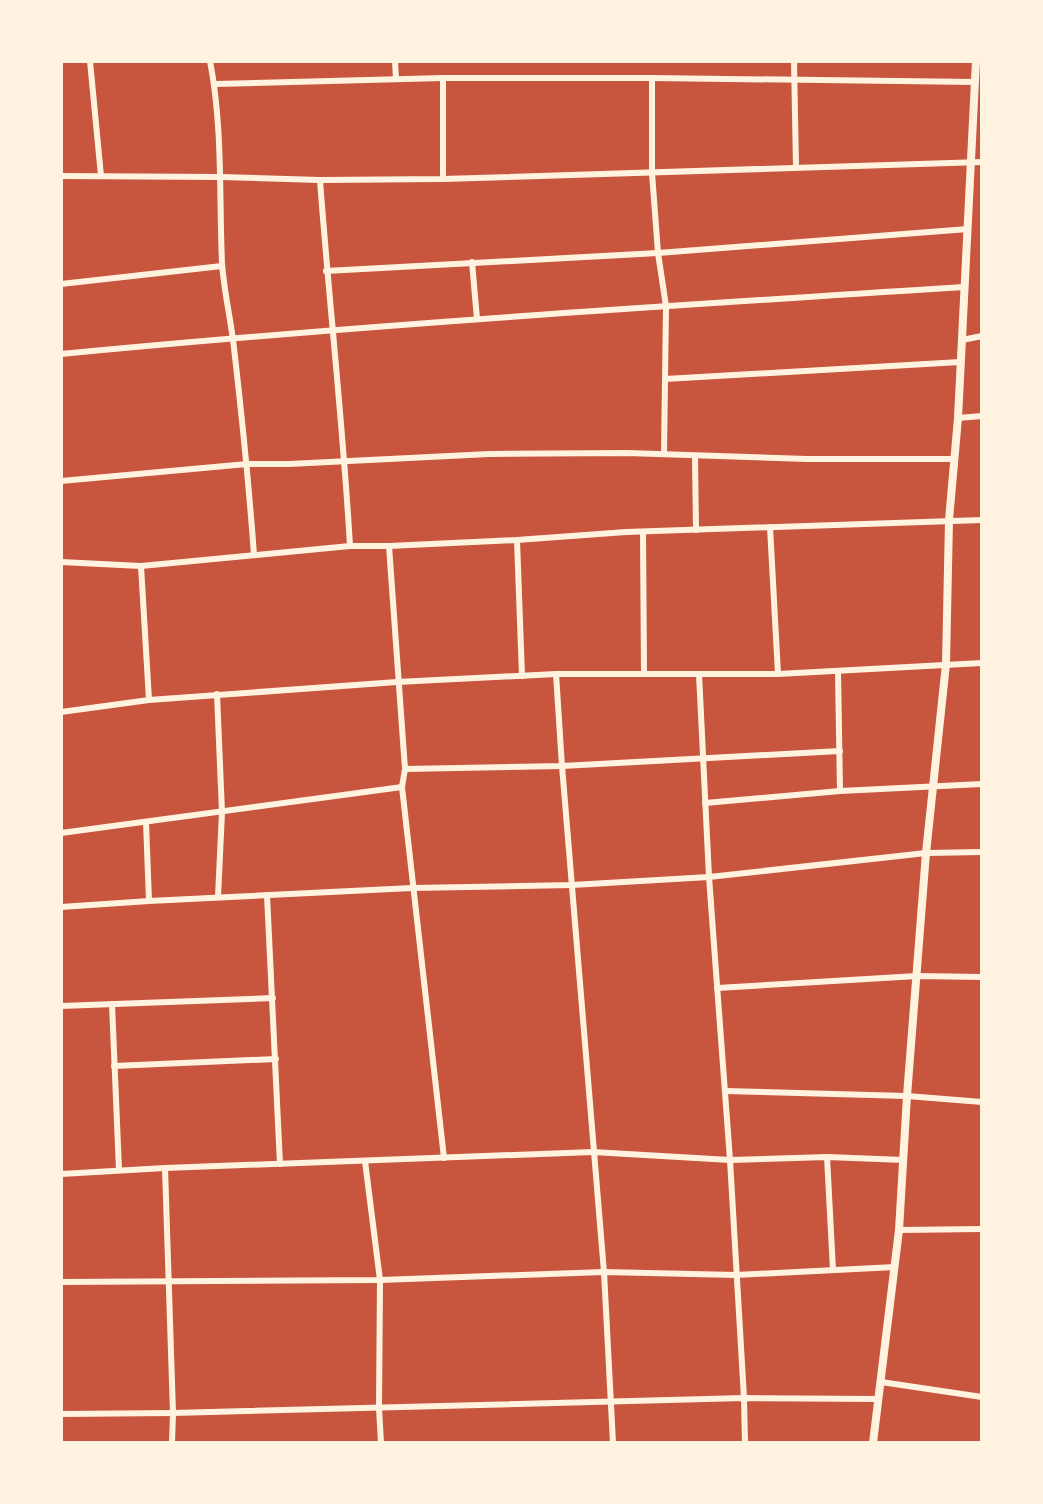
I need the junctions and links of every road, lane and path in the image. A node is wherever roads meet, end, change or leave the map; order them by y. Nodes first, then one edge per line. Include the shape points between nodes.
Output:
1 (90, 61) edge
2 (210, 61) edge
3 (396, 61) edge
4 (794, 61) edge
5 (976, 61) edge
6 (443, 78) junction
7 (652, 78) junction
8 (396, 79) junction
9 (794, 80) junction
10 (975, 82) junction
11 (215, 84) junction
12 (971, 162) junction
13 (982, 162) edge
14 (796, 167) junction
15 (652, 173) junction
16 (61, 176) edge
17 (101, 176) junction
18 (220, 177) junction
19 (443, 178) junction
20 (320, 180) junction
21 (968, 229) junction
22 (658, 253) junction
23 (472, 262) junction
24 (222, 266) junction
25 (326, 271) junction
26 (61, 285) edge
27 (964, 287) junction
28 (666, 306) junction
29 (477, 319) junction
30 (332, 331) junction
31 (982, 336) edge
32 (233, 337) junction
33 (962, 340) junction
34 (61, 354) edge
35 (960, 362) junction
36 (665, 379) junction
37 (982, 416) edge
38 (958, 418) junction
39 (664, 454) junction
40 (695, 456) junction
41 (954, 459) junction
42 (345, 461) junction
43 (247, 464) junction
44 (61, 481) edge
45 (949, 520) junction
46 (982, 520) edge
47 (770, 527) junction
48 (696, 530) junction
49 (643, 532) junction
50 (517, 540) junction
51 (350, 546) junction
52 (389, 546) junction
53 (254, 555) junction
54 (61, 562) edge
55 (141, 566) junction
56 (982, 663) edge
57 (946, 664) junction
58 (838, 671) junction
59 (644, 673) junction
60 (556, 674) junction
61 (699, 674) junction
62 (778, 674) junction
63 (522, 676) junction
64 (397, 682) junction
65 (217, 694) junction
66 (149, 700) junction
67 (61, 712) edge
68 (840, 751) junction
69 (704, 758) junction
70 (562, 766) junction
71 (405, 769) junction
72 (982, 784) edge
73 (933, 785) junction
74 (402, 787) junction
75 (840, 791) junction
76 (705, 803) junction
77 (222, 812) junction
78 (146, 822) junction
79 (61, 833) edge
80 (982, 852) edge
81 (926, 853) junction
82 (709, 877) junction
83 (572, 885) junction
84 (412, 888) junction
85 (267, 895) junction
86 (218, 897) junction
87 (149, 901) junction
88 (61, 908) edge
89 (917, 975) junction
90 (982, 977) edge
91 (717, 988) junction
92 (273, 998) junction
93 (112, 1004) junction
94 (61, 1006) edge
95 (276, 1059) junction
96 (114, 1066) junction
97 (725, 1091) junction
98 (907, 1096) junction
99 (982, 1102) edge
100 (593, 1152) junction
101 (827, 1157) junction
102 (444, 1158) junction
103 (730, 1160) junction
104 (904, 1160) junction
105 (365, 1161) junction
106 (280, 1164) junction
107 (165, 1168) junction
108 (119, 1170) junction
109 (61, 1174) edge
110 (982, 1229) edge
111 (899, 1230) junction
112 (895, 1267) junction
113 (833, 1270) junction
114 (604, 1272) junction
115 (736, 1275) junction
116 (168, 1280) junction
117 (380, 1280) junction
118 (61, 1282) edge
119 (881, 1382) junction
120 (982, 1397) edge
121 (744, 1398) junction
122 (878, 1399) junction
123 (610, 1402) junction
124 (379, 1408) junction
125 (173, 1413) junction
126 (61, 1414) edge
127 (173, 1443) edge
128 (381, 1443) edge
129 (613, 1443) edge
130 (745, 1443) edge
131 (873, 1443) edge

1 - 17 street
2 - 11 street
3 - 8 street
4 - 9 street
5 - 10 street
6 - 7 street
6 - 8 street
6 - 19 street
7 - 9 street
7 - 15 street
8 - 11 street
9 - 10 street
9 - 14 street
10 - 12 street
11 - 18 street
12 - 13 street
12 - 14 street
12 - 21 street
14 - 15 street
15 - 19 street
15 - 22 street
16 - 17 street
17 - 18 street
18 - 20 street
18 - 24 street
19 - 20 street
20 - 25 street
21 - 22 street
21 - 27 street
22 - 23 street
22 - 28 street
23 - 25 street
23 - 29 street
24 - 26 street
24 - 32 street
25 - 30 street
27 - 28 street
27 - 33 street
28 - 29 street
28 - 36 street
29 - 30 street
30 - 32 street
30 - 42 street
31 - 33 street
32 - 34 street
32 - 43 street
33 - 35 street
35 - 36 street
35 - 38 street
36 - 39 street
37 - 38 street
38 - 41 street
39 - 40 street
39 - 42 street via 489,454
40 - 41 street
40 - 48 street
41 - 45 street
42 - 43 street
42 - 51 street
43 - 44 street
43 - 53 street
45 - 46 street
45 - 47 street
45 - 57 street
47 - 48 street
47 - 62 street
48 - 49 street
49 - 50 street
49 - 59 street
50 - 52 street
50 - 63 street
51 - 52 street
51 - 53 street
52 - 64 street
53 - 55 street
54 - 55 street
55 - 66 street
56 - 57 street
57 - 58 street
57 - 73 street
58 - 62 street
58 - 68 street
59 - 60 street
59 - 61 street
60 - 63 street
60 - 70 street
61 - 62 street
61 - 69 street
63 - 64 street
64 - 65 street
64 - 71 street
65 - 66 street
65 - 77 street
66 - 67 street
68 - 69 street
68 - 75 street
69 - 70 street
69 - 76 street
70 - 71 street
70 - 83 street
71 - 74 street
72 - 73 street
73 - 75 street
73 - 81 street
74 - 77 street
74 - 84 street
75 - 76 street
76 - 82 street
77 - 78 street
77 - 86 street
78 - 79 street
78 - 87 street
80 - 81 street
81 - 82 street
81 - 89 street
82 - 83 street
82 - 91 street
83 - 84 street
83 - 100 street
84 - 85 street
84 - 102 street
85 - 86 street
85 - 92 street
86 - 87 street
87 - 88 street
89 - 90 street
89 - 91 street
89 - 98 street
91 - 97 street
92 - 93 street
92 - 95 street
93 - 94 street
93 - 96 street
95 - 96 street
95 - 106 street
96 - 108 street
97 - 98 street
97 - 103 street
98 - 99 street
98 - 104 street
100 - 102 street
100 - 103 street
100 - 114 street
101 - 103 street
101 - 104 street
101 - 113 street
102 - 105 street
103 - 115 street
104 - 111 street
105 - 106 street
105 - 117 street
106 - 107 street
107 - 108 street
107 - 116 street
108 - 109 street
110 - 111 street
111 - 112 street
112 - 113 street
112 - 119 street
113 - 115 street
114 - 115 street
114 - 117 street
114 - 123 street
115 - 121 street
116 - 117 street
116 - 118 street
116 - 125 street
117 - 124 street
119 - 120 street
119 - 122 street
121 - 122 street
121 - 123 street
121 - 130 street
122 - 131 street
123 - 124 street
123 - 129 street
124 - 125 street
124 - 128 street
125 - 126 street
125 - 127 street

